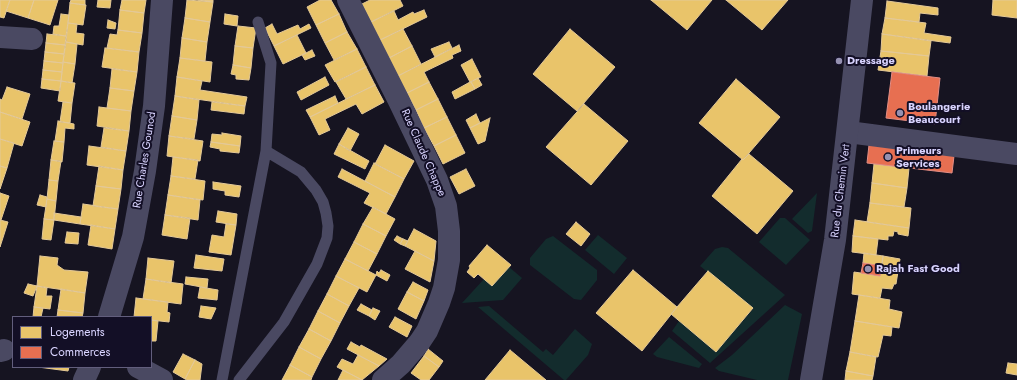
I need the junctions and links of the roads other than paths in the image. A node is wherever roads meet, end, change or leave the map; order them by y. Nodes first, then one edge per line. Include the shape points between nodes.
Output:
1 (162, 0) edge
2 (348, 0) edge
3 (862, 0) edge
4 (258, 22) dead end
5 (0, 37) edge
6 (32, 39) dead end
7 (848, 132) junction
8 (266, 151) junction
9 (1017, 154) edge
10 (109, 316) edge
11 (90, 368) edge
12 (140, 368) edge
13 (389, 378) edge
14 (84, 380) edge
15 (162, 380) edge
16 (222, 380) edge
17 (239, 380) edge
18 (811, 380) edge

1 - 10 street, Rue Charles Gounod via 154,106 145,171 133,237
2 - 13 street, Rue Claude Chappe via 437,180 447,217 448,260 439,303 419,343
3 - 7 street, Rue du Chemin Vert
4 - 8 lane via 271,63
5 - 6 street
7 - 9 street
7 - 18 street, Rue du Chemin Vert via 833,254
8 - 16 lane
8 - 17 lane via 301,172 316,190 326,213 327,238 317,264 284,322
11 - 14 street
12 - 15 street

